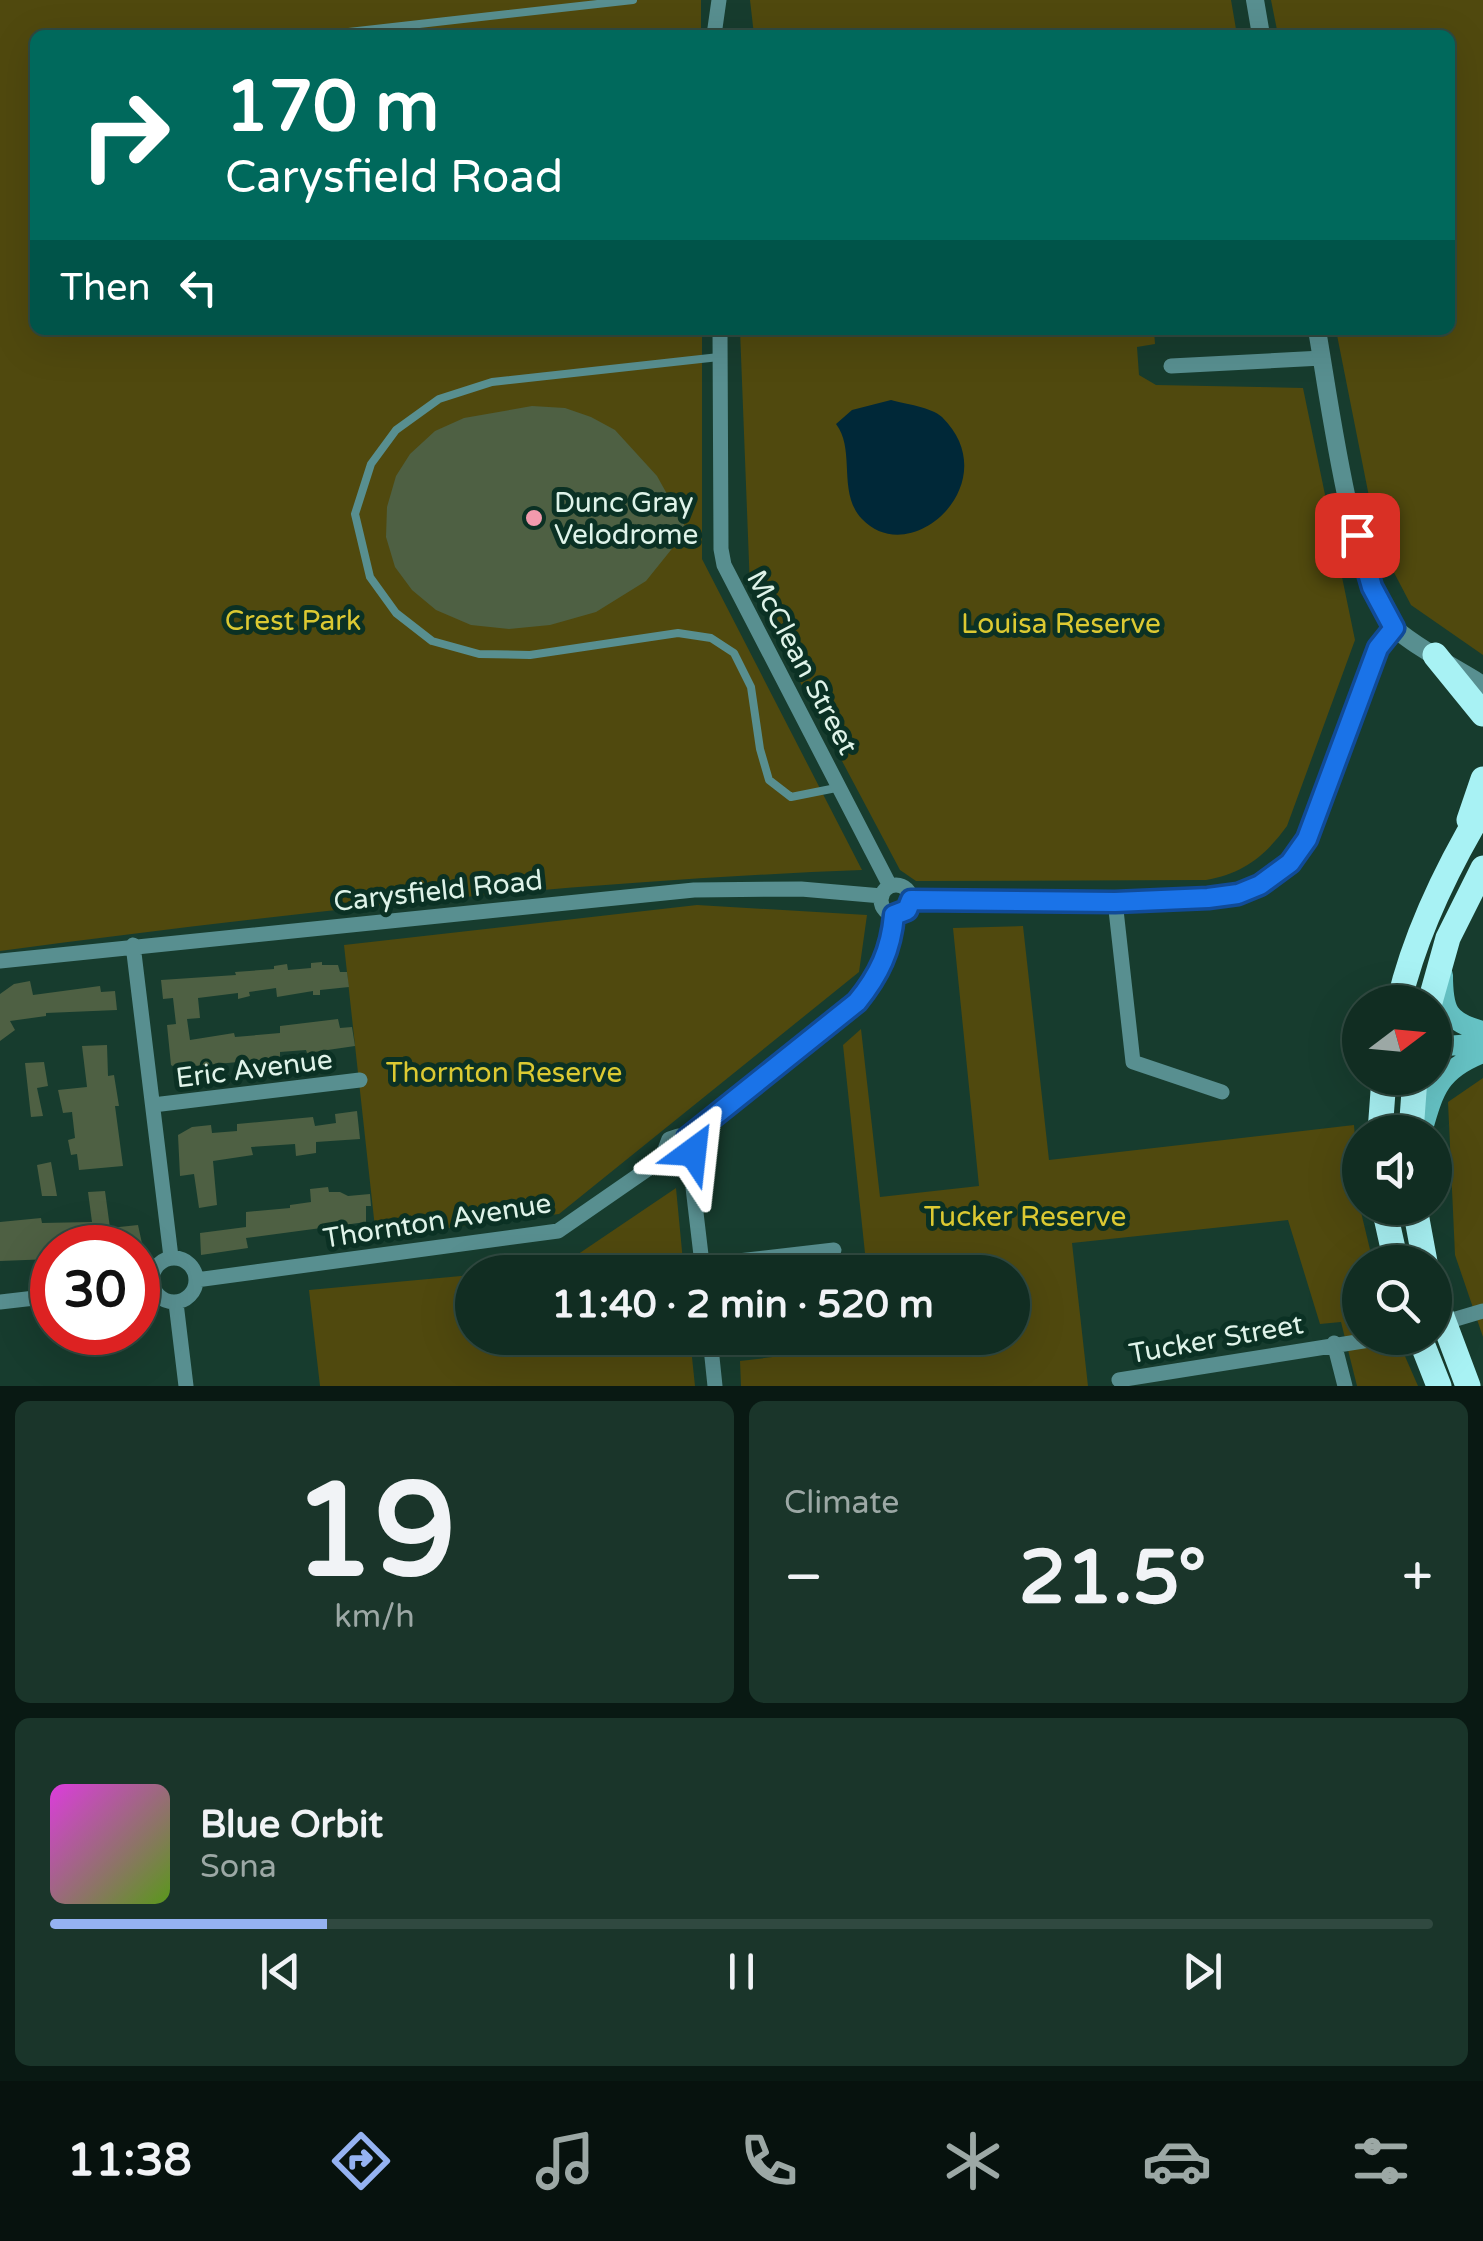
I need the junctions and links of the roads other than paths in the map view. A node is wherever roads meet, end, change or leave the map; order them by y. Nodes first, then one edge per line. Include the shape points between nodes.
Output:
1 (633, 0) edge
2 (719, 0) edge
3 (1255, 0) edge
4 (366, 30) edge
5 (715, 30) edge
6 (1260, 30) edge
7 (720, 335) edge
8 (1317, 335) edge
9 (719, 357) junction
10 (1322, 358) junction
11 (1171, 366) dead end
12 (1394, 628) junction
13 (1435, 654) junction
14 (1483, 685) edge
15 (1483, 714) edge
16 (1483, 780) edge
17 (840, 787) junction
18 (1483, 808) edge
19 (1459, 848) junction
20 (1483, 868) edge
21 (886, 891) junction
22 (911, 900) junction
23 (1115, 902) junction
24 (894, 915) junction
25 (1448, 938) junction
26 (133, 945) junction
27 (0, 961) edge
28 (1405, 985) edge
29 (1435, 985) edge
30 (1483, 1031) edge
31 (1483, 1043) edge
32 (1452, 1046) edge
33 (1483, 1053) edge
34 (360, 1080) dead end
35 (1222, 1092) dead end
36 (153, 1104) junction
37 (1427, 1115) edge
38 (687, 1138) junction
39 (665, 1157) junction
40 (685, 1164) junction
41 (834, 1250) dead end
42 (701, 1255) edge
43 (800, 1255) edge
44 (171, 1258) junction
45 (160, 1266) edge
46 (196, 1280) junction
47 (160, 1298) edge
48 (30, 1299) edge
49 (0, 1302) edge
50 (176, 1302) junction
51 (1483, 1311) edge
52 (1452, 1320) edge
53 (1342, 1342) edge
54 (1334, 1343) junction
55 (1452, 1352) edge
56 (712, 1355) edge
57 (1427, 1355) edge
58 (1119, 1380) dead end
59 (186, 1386) edge
60 (715, 1386) edge
61 (1344, 1386) edge
62 (1439, 1386) edge
63 (1468, 1386) edge

1 - 4 lane
2 - 5 street
3 - 6 street
7 - 9 street, McClean Street
8 - 10 street
9 - 17 street, McClean Street via 724,565
9 - 17 lane via 492,382 439,399 396,430 371,464 355,514 370,576 396,613 432,641 479,654 530,655 678,633 710,638 734,653 751,686 768,780 791,797
10 - 11 street
10 - 12 street via 1364,562
12 - 13 street
12 - 23 street via 1378,648 1317,816 1290,863 1238,894
13 - 14 street
13 - 15 highway
16 - 19 highway
17 - 21 street, McClean Street
18 - 19 highway
19 - 28 highway
20 - 25 highway
21 - 22 street via 904,888
21 - 24 street via 883,908
21 - 26 street, Carysfield Road via 694,890
22 - 23 street
22 - 24 street
23 - 35 street via 1133,1062
24 - 38 street, Thornton Avenue via 886,958 857,1002
25 - 29 highway
25 - 30 main road via 1447,1009 1459,1023
26 - 27 street, Carysfield Road
26 - 36 street
31 - 32 main road
33 - 37 main road via 1443,1078
34 - 36 street, Eric Avenue
36 - 44 street
38 - 39 street, Thornton Avenue via 669,1139
38 - 40 street via 693,1152
39 - 40 street
39 - 46 street, Thornton Avenue via 558,1231
40 - 42 street
41 - 43 street
44 - 45 street
44 - 46 street via 191,1266
46 - 50 street via 192,1293
47 - 50 street
48 - 49 street
50 - 59 street
51 - 52 street
53 - 54 street, Tucker Street
54 - 58 street, Tucker Street
54 - 61 street
55 - 63 highway
56 - 60 street
57 - 62 highway

